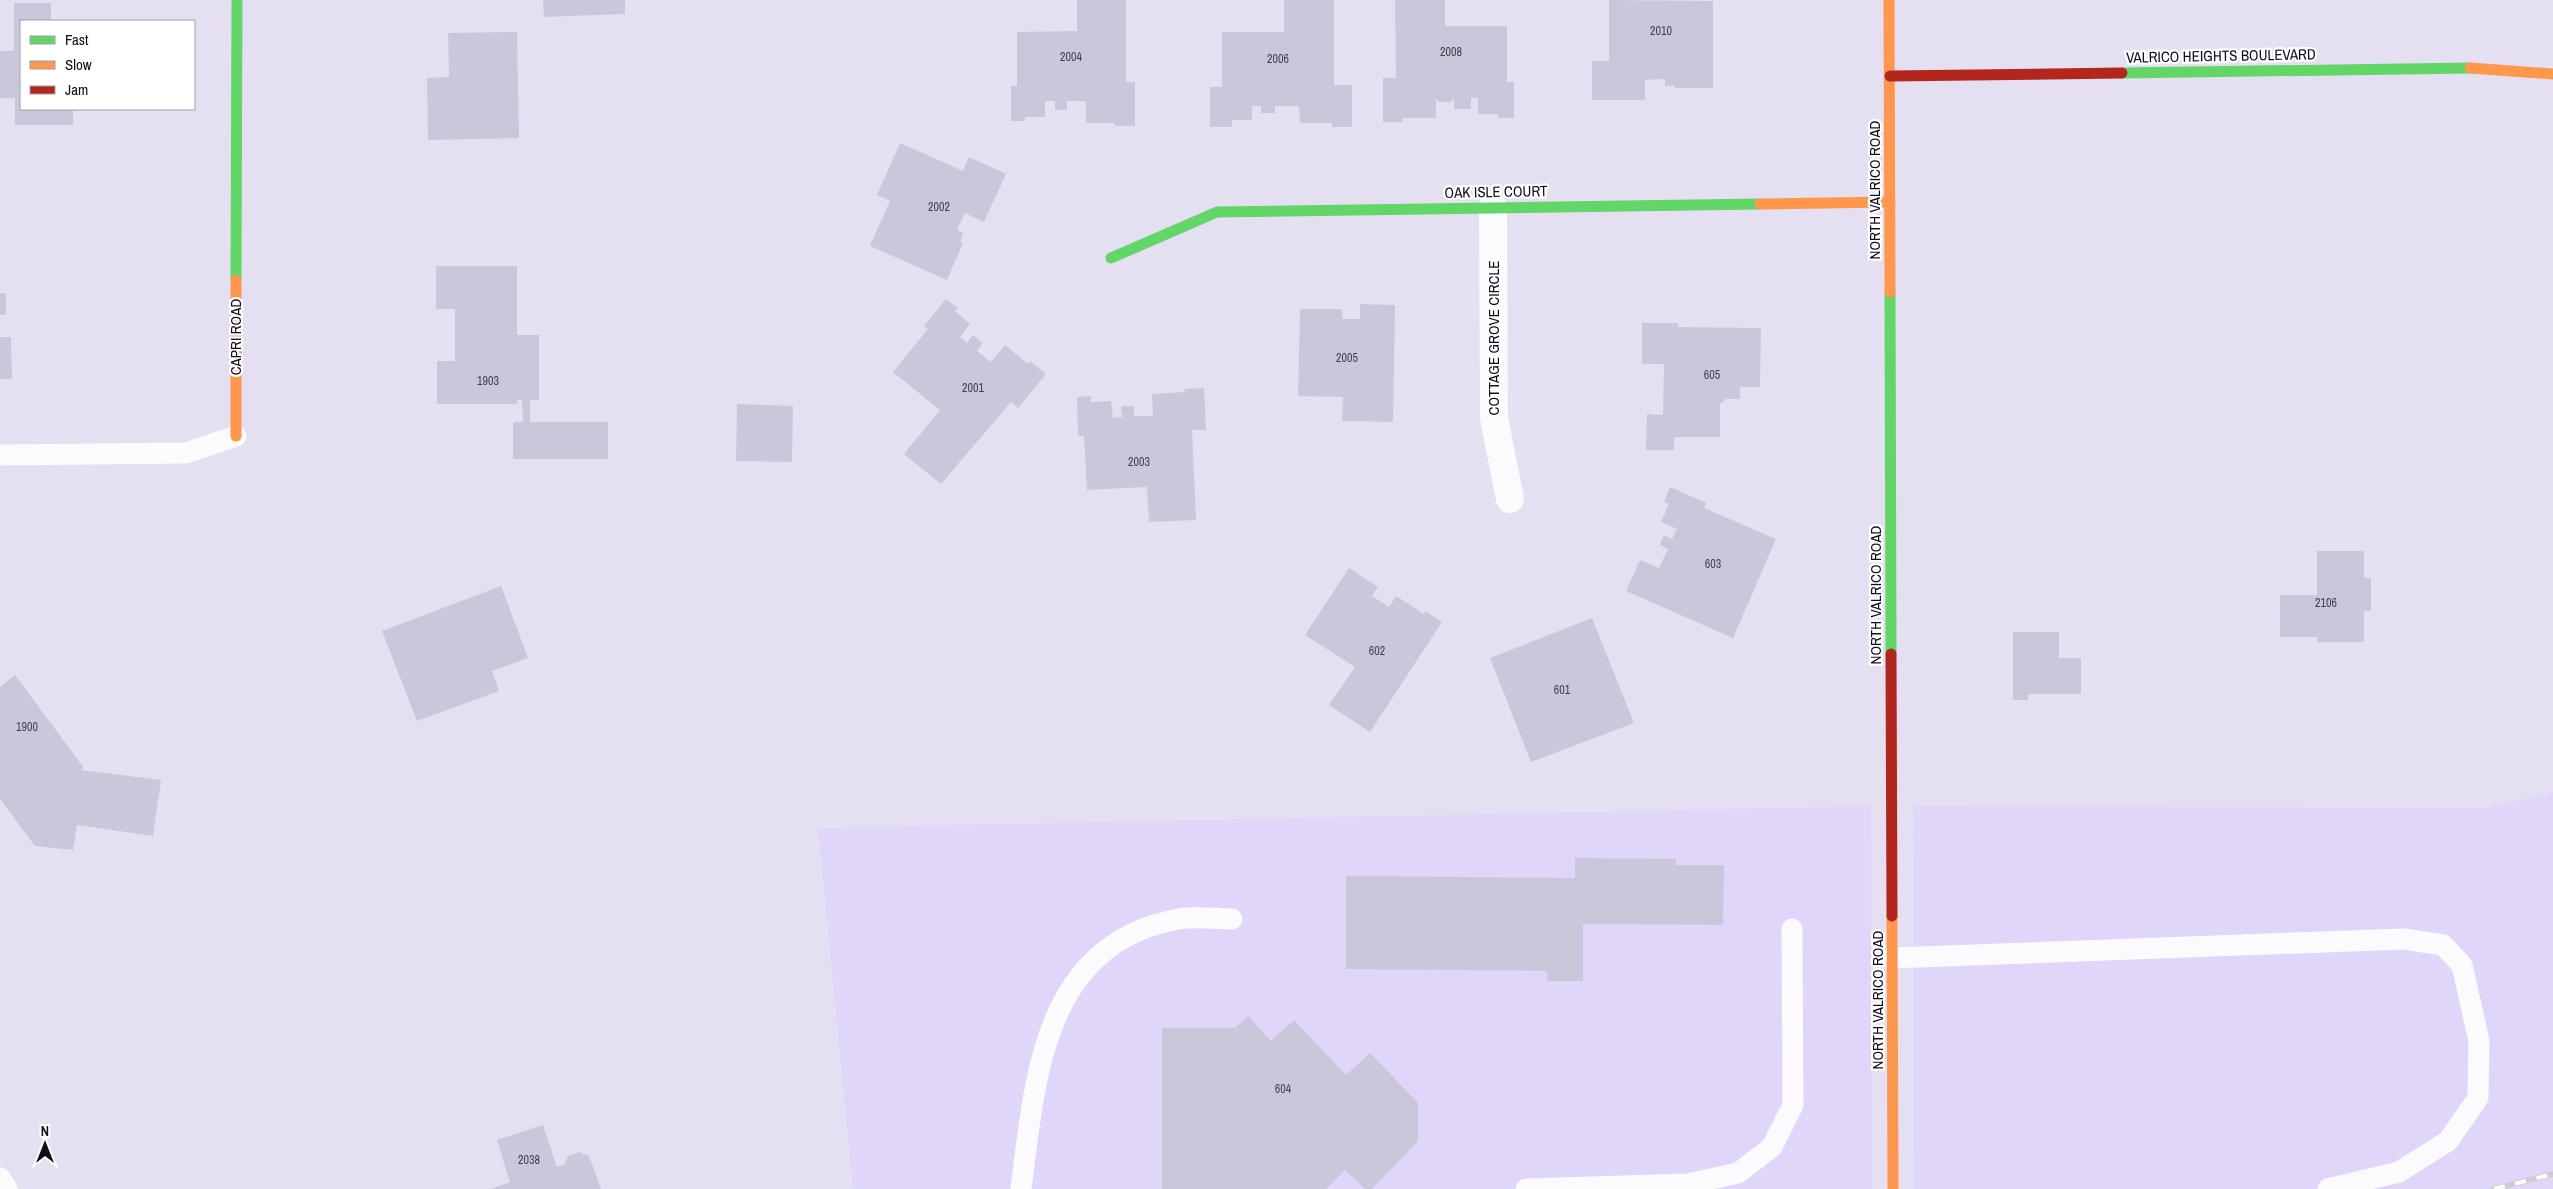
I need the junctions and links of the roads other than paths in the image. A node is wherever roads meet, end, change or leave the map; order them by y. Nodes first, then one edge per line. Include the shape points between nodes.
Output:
1 (237, 0) edge
2 (1890, 0) edge
3 (2553, 74) edge
4 (1890, 76) junction
5 (1890, 202) junction
6 (1493, 206) junction
7 (1112, 258) dead end
8 (236, 436) joint
9 (0, 455) edge
10 (1510, 499) dead end
11 (1232, 919) dead end
12 (1792, 929) dead end
13 (1892, 958) junction
14 (0, 1178) edge
15 (1567, 1188) edge
16 (7, 1189) edge
17 (1021, 1189) edge
18 (1526, 1189) edge
19 (1893, 1189) edge
20 (2328, 1189) edge

1 - 8 street, CAPRI ROAD
2 - 4 street, NORTH VALRICO ROAD
3 - 4 street, VALRICO HEIGHTS BOULEVARD via 2478,68
4 - 5 street, NORTH VALRICO ROAD
5 - 6 street, OAK ISLE COURT
5 - 13 street, NORTH VALRICO ROAD
6 - 7 street, OAK ISLE COURT via 1217,212
6 - 10 street, COTTAGE GROVE CIRCLE via 1494,418
8 - 9 lane, CAPRI ROAD via 186,453
11 - 17 lane via 1180,919 1138,930 1106,948 1072,986 1048,1034 1033,1091
12 - 15 lane via 1793,1105 1772,1147 1738,1173 1688,1184
13 - 19 street, NORTH VALRICO ROAD
13 - 20 lane via 2404,939 2443,945 2462,965 2479,1041 2478,1098 2448,1141 2399,1172
14 - 16 lane
15 - 18 lane

